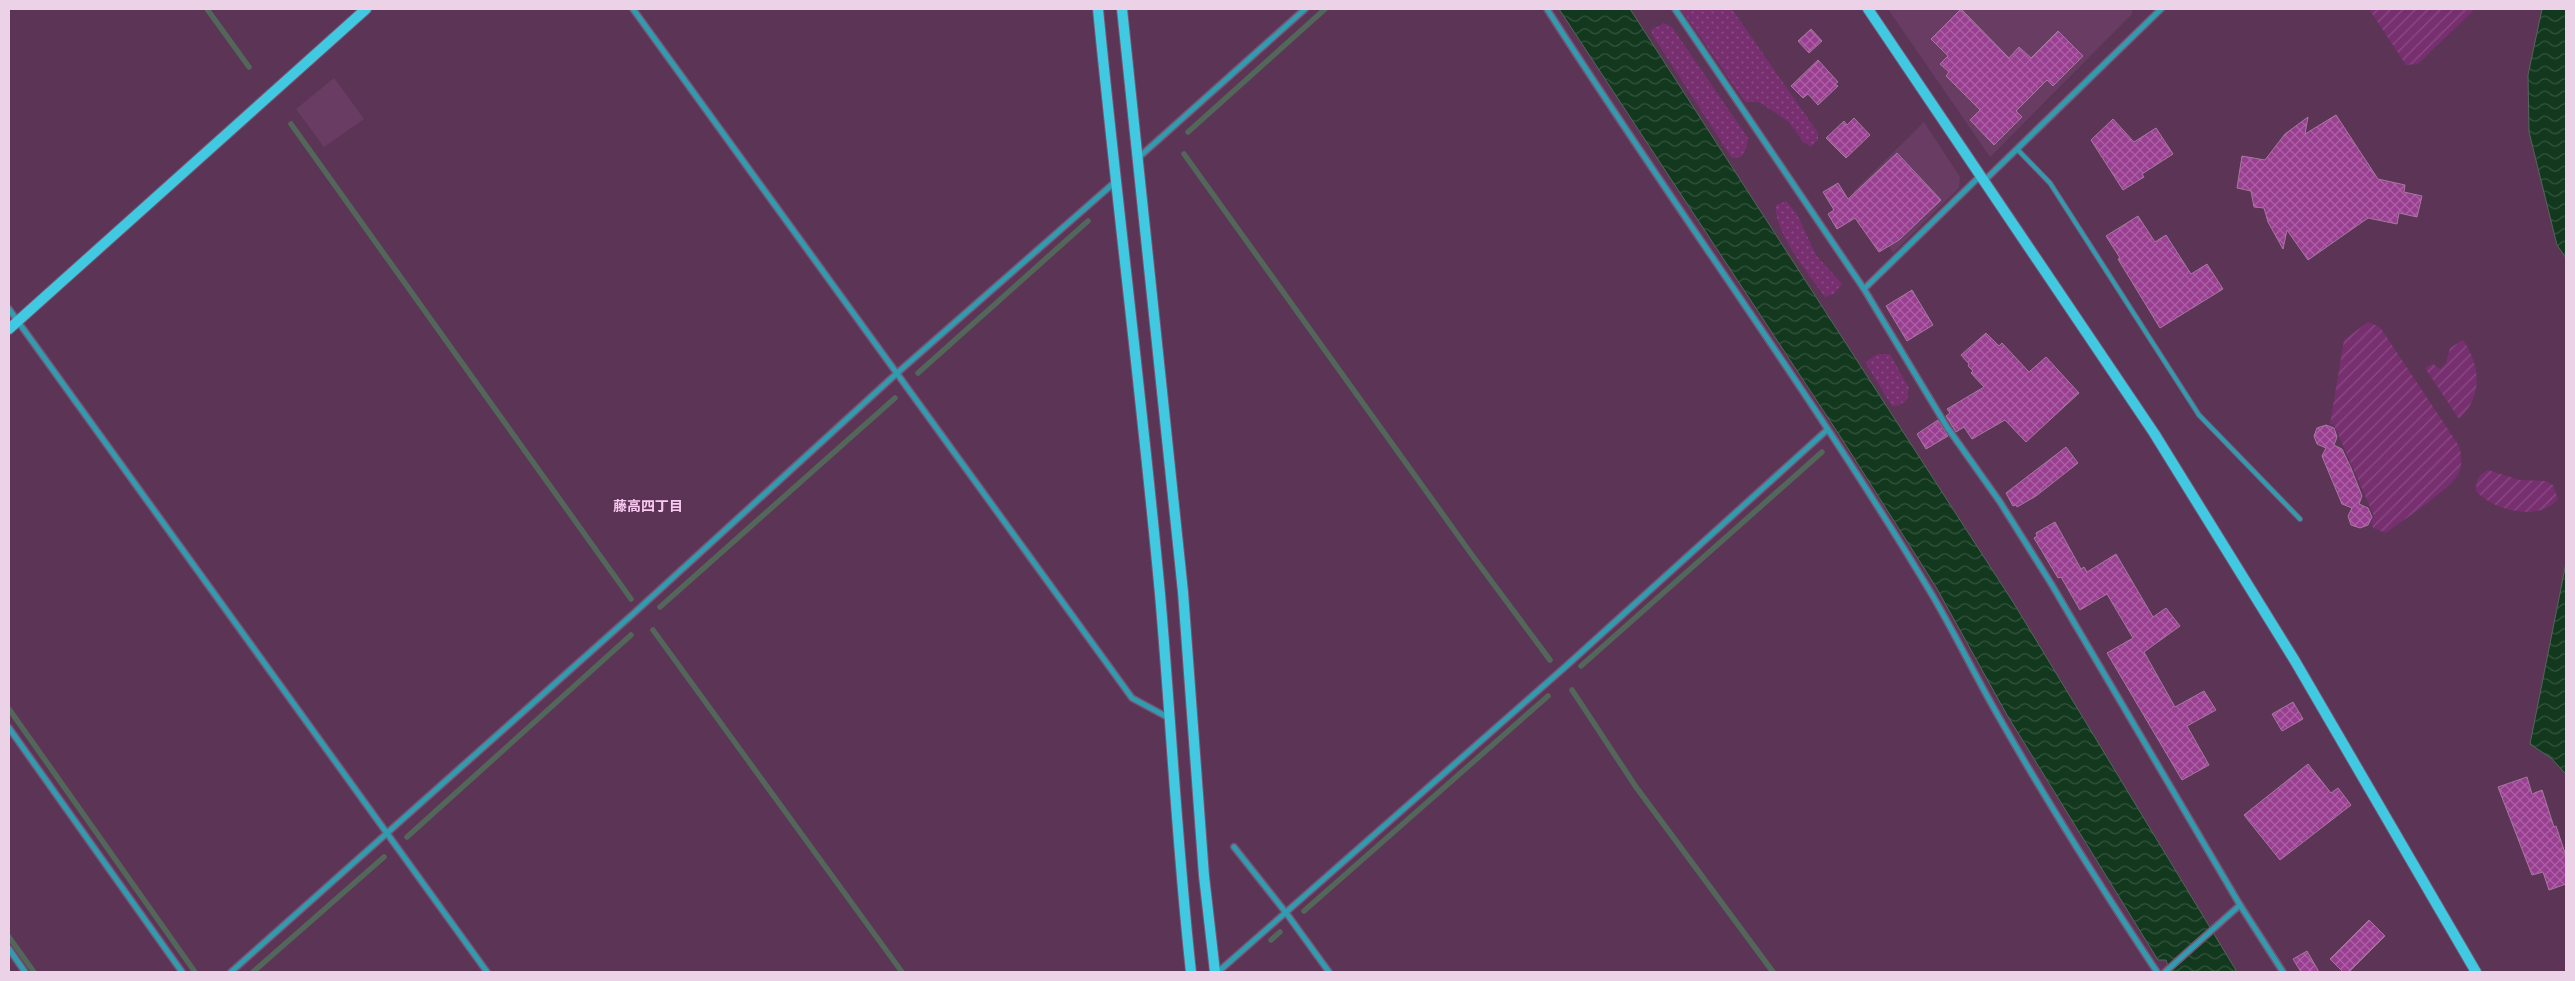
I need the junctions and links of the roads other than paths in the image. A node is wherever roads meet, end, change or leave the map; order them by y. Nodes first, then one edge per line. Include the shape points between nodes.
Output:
1 (366, 9) edge
2 (633, 9) edge
3 (1098, 9) edge
4 (1122, 9) edge
5 (1305, 9) edge
6 (1547, 9) edge
7 (1675, 9) edge
8 (1868, 9) edge
9 (2161, 9) edge
10 (2017, 149) junction
11 (1137, 160) junction
12 (1983, 178) junction
13 (1115, 182) junction
14 (1864, 289) junction
15 (9, 309) edge
16 (18, 321) junction
17 (9, 329) edge
18 (896, 374) junction
19 (1828, 430) junction
20 (2300, 520) dead end
21 (1169, 718) junction
22 (9, 728) edge
23 (388, 833) junction
24 (1234, 847) dead end
25 (2240, 904) junction
26 (1287, 914) junction
27 (9, 949) edge
28 (2166, 971) edge
29 (25, 972) edge
30 (182, 972) edge
31 (231, 972) edge
32 (487, 972) edge
33 (1191, 972) edge
34 (1217, 972) edge
35 (1329, 972) edge
36 (2157, 972) edge
37 (2283, 972) edge
38 (2476, 972) edge

1 - 16 street
2 - 18 street
3 - 13 street
4 - 11 street
5 - 11 street
6 - 19 street via 1633,143
7 - 14 street
8 - 12 street
9 - 10 street
10 - 12 street
10 - 20 lane via 2050,183 2199,415
11 - 34 street via 1183,592 1204,876
12 - 14 street
12 - 38 street via 2154,433 2290,653
13 - 18 street
13 - 21 street via 1160,594
14 - 25 street via 1947,427 2000,502 2052,585
15 - 16 street
16 - 17 street
16 - 23 street
18 - 21 street via 1132,698
18 - 23 street
19 - 26 street
19 - 36 street via 1929,590 2080,855
21 - 33 street via 1180,878
22 - 30 street
23 - 31 street
23 - 32 street
24 - 26 street
25 - 28 street
25 - 37 street
26 - 34 street
26 - 35 street
27 - 29 street

